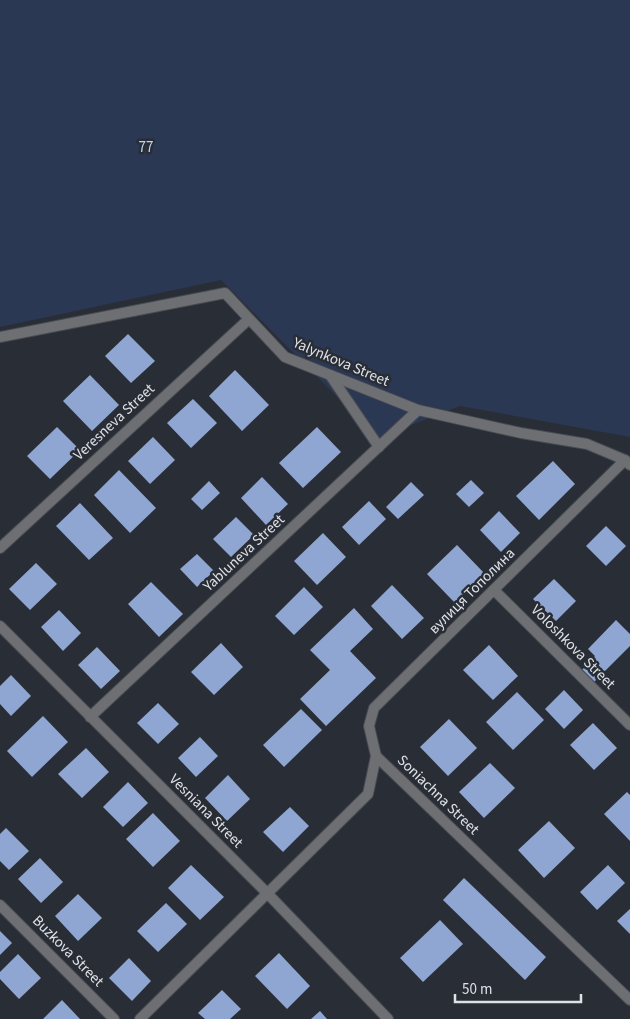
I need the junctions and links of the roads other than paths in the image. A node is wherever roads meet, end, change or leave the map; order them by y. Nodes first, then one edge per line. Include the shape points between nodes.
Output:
1 (249, 319) junction
2 (0, 337) edge
3 (330, 375) junction
4 (418, 410) junction
5 (379, 447) junction
6 (627, 463) edge
7 (0, 548) edge
8 (494, 590) junction
9 (0, 626) edge
10 (90, 717) junction
11 (630, 724) edge
12 (376, 756) junction
13 (267, 893) junction
14 (0, 905) edge
15 (630, 1000) edge
16 (114, 1019) edge
17 (140, 1019) edge
18 (388, 1019) edge

1 - 2 street, Yalynkova Street via 225,293
1 - 3 street, Yalynkova Street via 285,357
1 - 7 street, Veresneva Street
3 - 4 street, Yalynkova Street
3 - 5 street
4 - 5 street, Yabluneva Street
4 - 6 street, Yalynkova Street via 587,444
5 - 10 street, Yabluneva Street
6 - 8 street, вулиця Тополина
8 - 11 street, Voloshkova Street
8 - 12 street, вулиця Тополина via 374,708 369,726
9 - 10 street, Vesniana Street
10 - 13 street, Vesniana Street
12 - 13 street, Soniachna Street via 368,794
12 - 15 street, Soniachna Street
13 - 17 street, Soniachna Street
13 - 18 street, Vesniana Street
14 - 16 street, Buzkova Street

